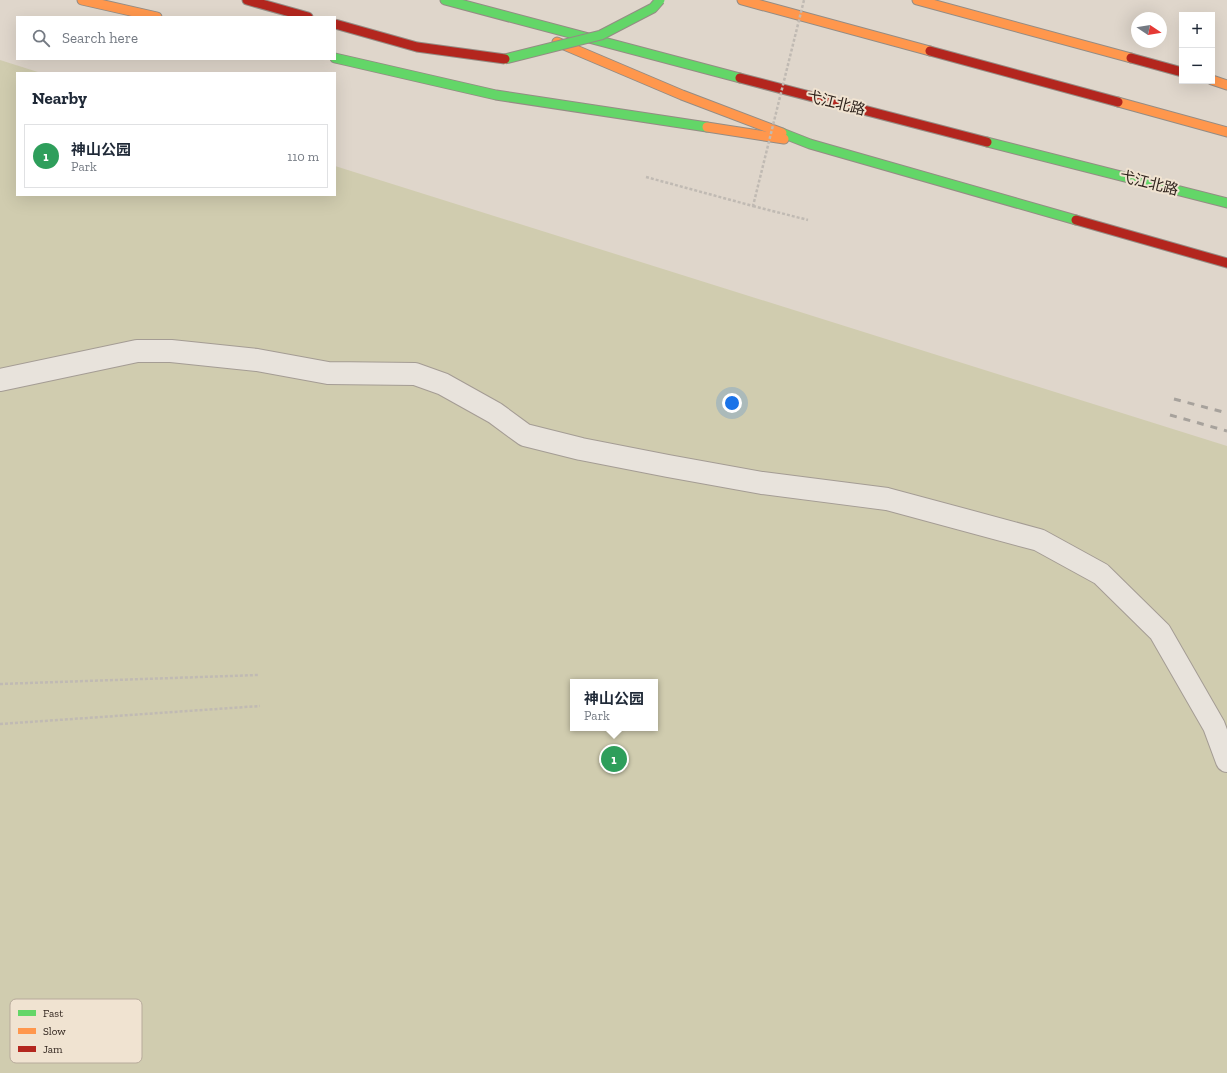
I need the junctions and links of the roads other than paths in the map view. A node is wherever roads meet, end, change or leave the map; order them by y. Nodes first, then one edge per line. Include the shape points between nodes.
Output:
1 (82, 0) edge
2 (246, 0) edge
3 (445, 0) edge
4 (660, 0) edge
5 (742, 0) edge
6 (918, 0) edge
7 (484, 10) junction
8 (153, 16) edge
9 (304, 16) edge
10 (336, 24) edge
11 (336, 58) edge
12 (1179, 71) edge
13 (1215, 81) edge
14 (1227, 85) edge
15 (1227, 132) edge
16 (810, 144) junction
17 (1227, 203) edge
18 (1225, 262) edge
19 (0, 380) edge
20 (1227, 762) edge

1 - 8 main road
2 - 9 main road
3 - 7 main road, 弋江北路
4 - 10 main road, bridge via 653,8 601,35 504,59 417,47
5 - 15 main road
6 - 12 main road
7 - 16 main road via 682,95
7 - 17 main road, 弋江北路 via 683,64
11 - 16 main road via 496,94
13 - 14 main road
16 - 18 main road
19 - 20 street via 136,351 171,351 257,360 328,373 415,374 443,384 495,413 525,434 560,444 762,483 887,499 1039,540 1101,574 1160,632 1214,726

